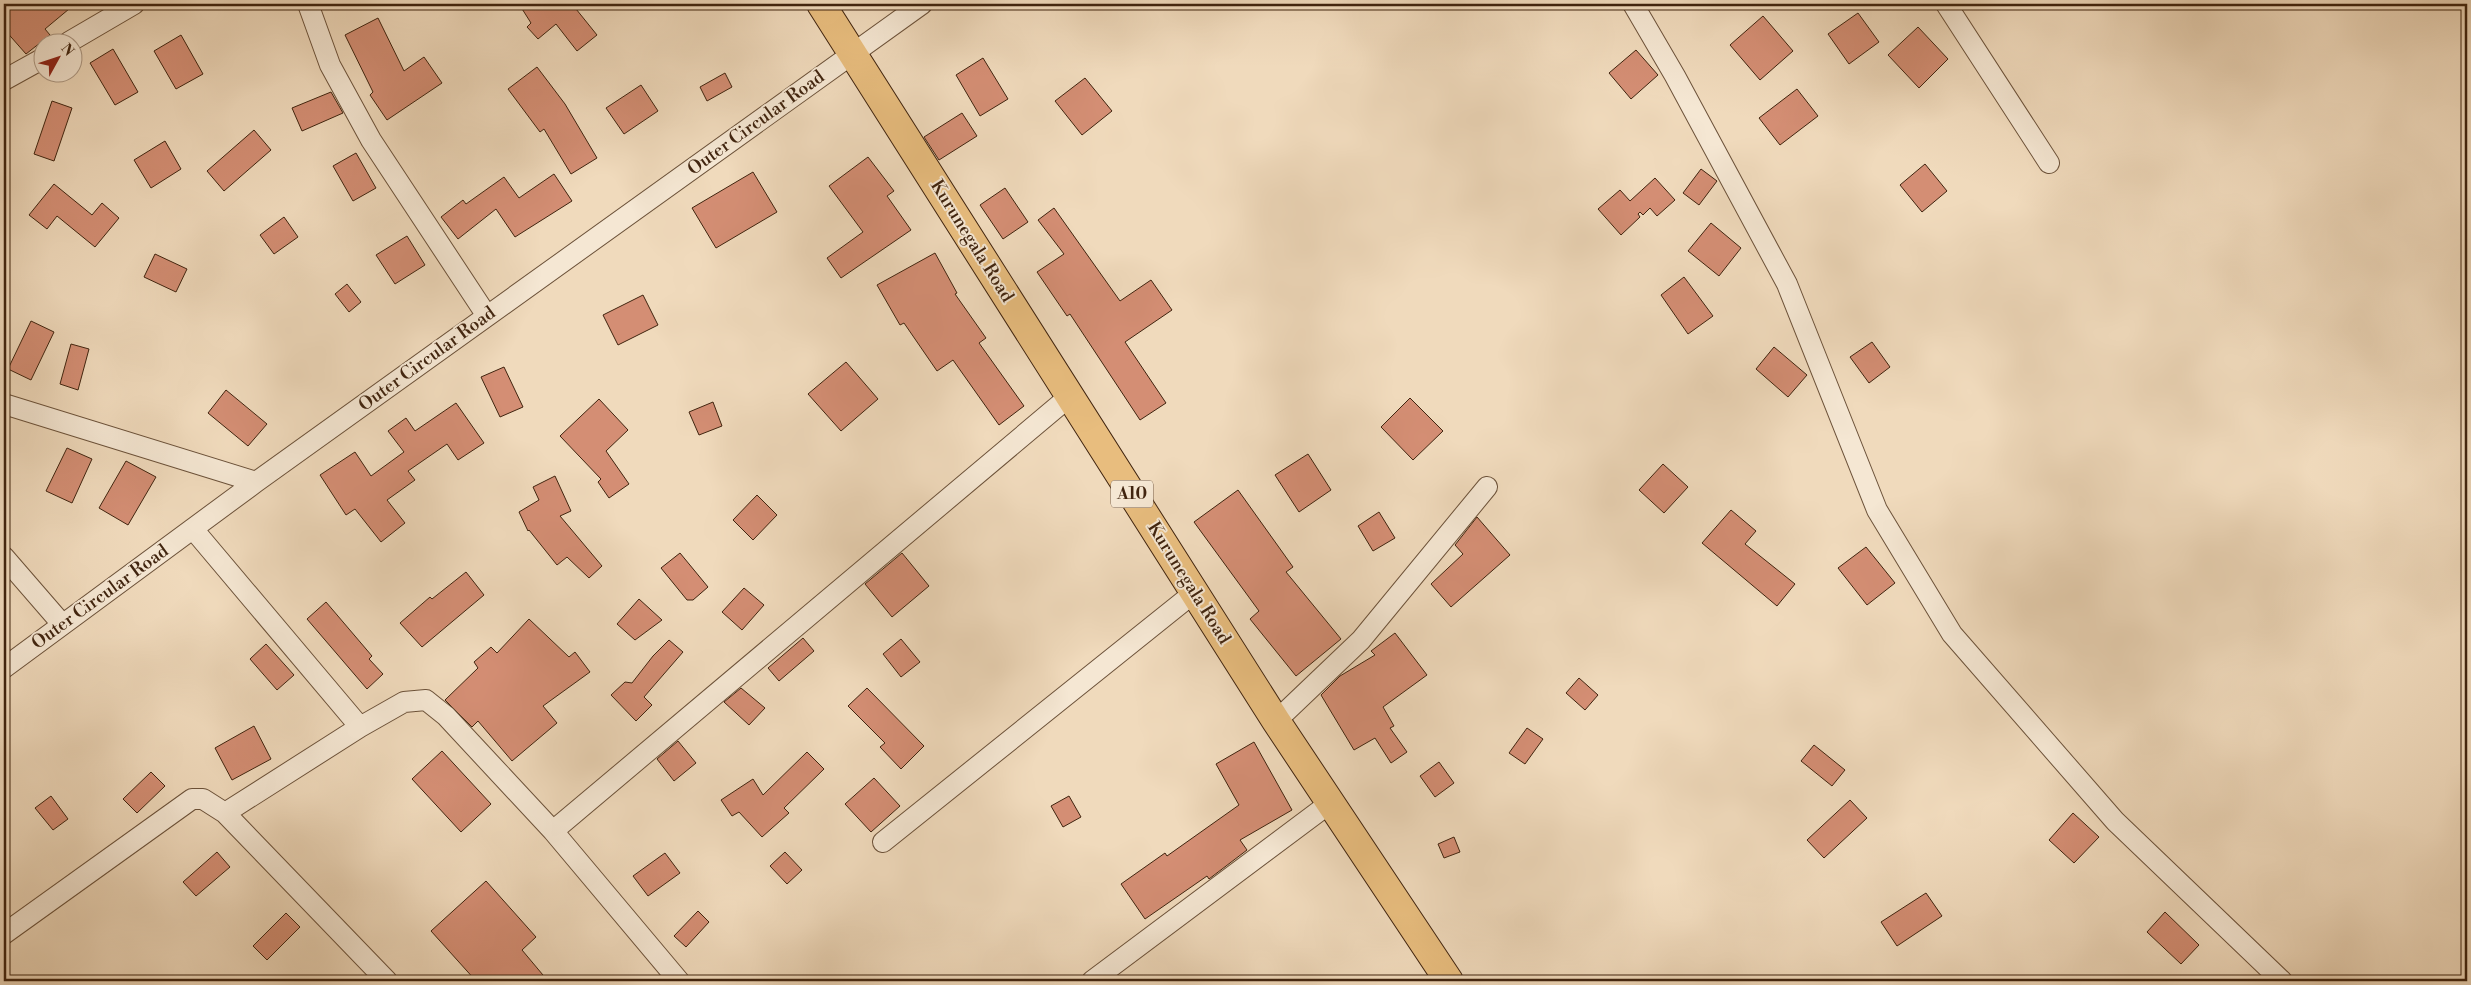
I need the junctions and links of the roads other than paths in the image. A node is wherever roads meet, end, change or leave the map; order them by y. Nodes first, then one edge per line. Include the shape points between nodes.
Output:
1 (134, 4) edge
2 (308, 4) edge
3 (822, 4) edge
4 (922, 4) edge
5 (1633, 4) edge
6 (1946, 4) edge
7 (82, 34) edge
8 (853, 54) junction
9 (32, 64) edge
10 (4, 80) edge
11 (2048, 163) dead end
12 (487, 316) junction
13 (1070, 396) junction
14 (4, 404) edge
15 (256, 482) junction
16 (1487, 487) dead end
17 (193, 529) junction
18 (4, 557) edge
19 (1195, 592) junction
20 (62, 624) junction
21 (4, 668) edge
22 (1276, 721) junction
23 (360, 727) junction
24 (1330, 803) junction
25 (225, 813) junction
26 (553, 831) junction
27 (883, 842) dead end
28 (4, 934) edge
29 (387, 981) edge
30 (679, 981) edge
31 (1092, 981) edge
32 (1449, 981) edge
33 (2282, 981) edge

1 - 7 street
2 - 12 street via 330,65 372,140
3 - 8 highway, Kurunegala Road / A10
4 - 8 street, Outer Circular Road
5 - 33 street via 1787,284 1877,510 1952,634 2115,821
6 - 11 street
8 - 12 street, Outer Circular Road
8 - 13 highway, Kurunegala Road / A10
9 - 10 street
12 - 15 street, Outer Circular Road
13 - 19 highway, Kurunegala Road / A10
13 - 26 street
14 - 15 street
15 - 17 street, Outer Circular Road
16 - 22 street via 1361,640
17 - 20 street, Outer Circular Road
17 - 23 street
18 - 20 street
19 - 22 highway, Kurunegala Road / A10
19 - 27 street
20 - 21 street, Outer Circular Road
22 - 24 highway, Kurunegala Road / A10
23 - 25 street
23 - 26 street via 404,702 426,700 446,716
24 - 31 street
24 - 32 highway, Kurunegala Road / A10
25 - 28 street via 203,799 192,799
25 - 29 street
26 - 30 street

